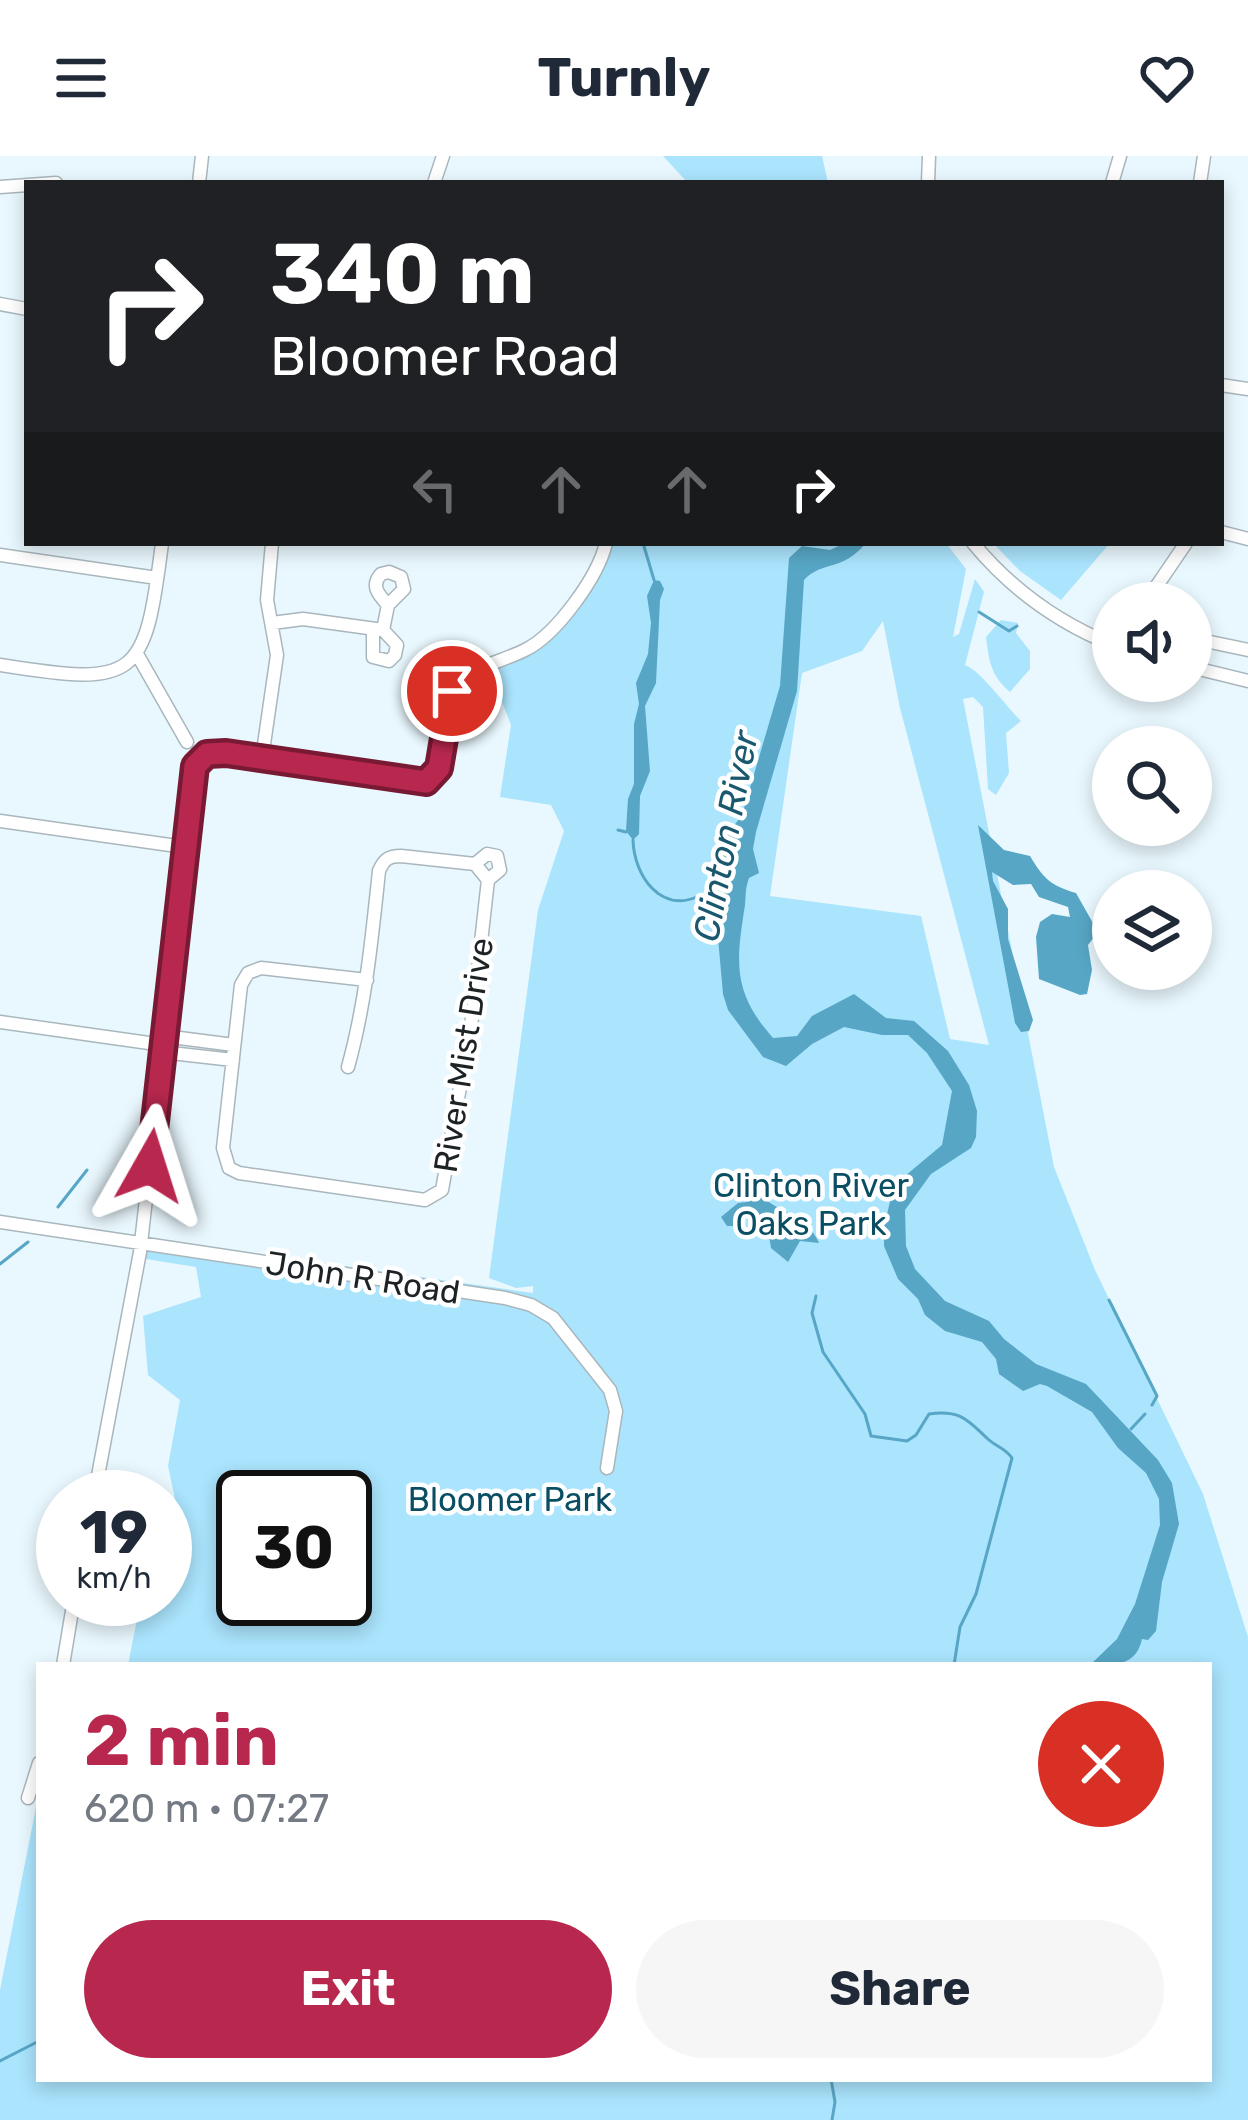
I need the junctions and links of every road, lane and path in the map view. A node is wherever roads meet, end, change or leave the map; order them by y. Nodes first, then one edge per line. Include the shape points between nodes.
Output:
1 (162, 546) edge
2 (272, 546) edge
3 (605, 546) edge
4 (977, 546) edge
5 (1184, 546) edge
6 (0, 555) edge
7 (158, 578) junction
8 (1159, 582) edge
9 (388, 605) dead end
10 (272, 623) junction
11 (1092, 634) edge
12 (1212, 642) edge
13 (1248, 650) edge
14 (137, 654) junction
15 (0, 665) edge
16 (1212, 673) edge
17 (1248, 682) edge
18 (187, 742) dead end
19 (262, 758) junction
20 (0, 821) edge
21 (184, 847) junction
22 (475, 864) junction
23 (488, 880) junction
24 (367, 980) junction
25 (0, 1022) edge
26 (164, 1044) junction
27 (234, 1045) junction
28 (232, 1060) junction
29 (348, 1066) dead end
30 (0, 1222) edge
31 (141, 1242) junction
32 (608, 1468) dead end
33 (99, 1470) edge
34 (70, 1626) edge
35 (64, 1662) edge
36 (36, 1772) edge
37 (28, 1798) dead end

1 - 7 street
2 - 10 street
3 - 19 street via 590,580 548,633 455,684 430,780
4 - 11 street via 1040,606
5 - 8 street
6 - 7 street
7 - 14 street
9 - 10 street via 378,630 303,619
10 - 19 street via 276,665
12 - 13 street
14 - 15 street via 82,678
14 - 18 street
16 - 17 street
19 - 21 street via 212,752 198,761
20 - 21 street
21 - 26 street
22 - 23 street
22 - 23 street via 497,856 500,871
22 - 24 street via 386,859
23 - 28 street, River Mist Drive via 470,1034 437,1195 425,1200 233,1170 223,1156
24 - 27 street, River Mist Drive via 251,970 241,985
24 - 29 street
25 - 26 street
26 - 27 street
26 - 28 street
26 - 31 street
27 - 28 street, River Mist Drive
30 - 31 street, John R Road
31 - 32 street, John R Road via 505,1298 542,1311 615,1400
31 - 33 street
34 - 35 street
36 - 37 street

